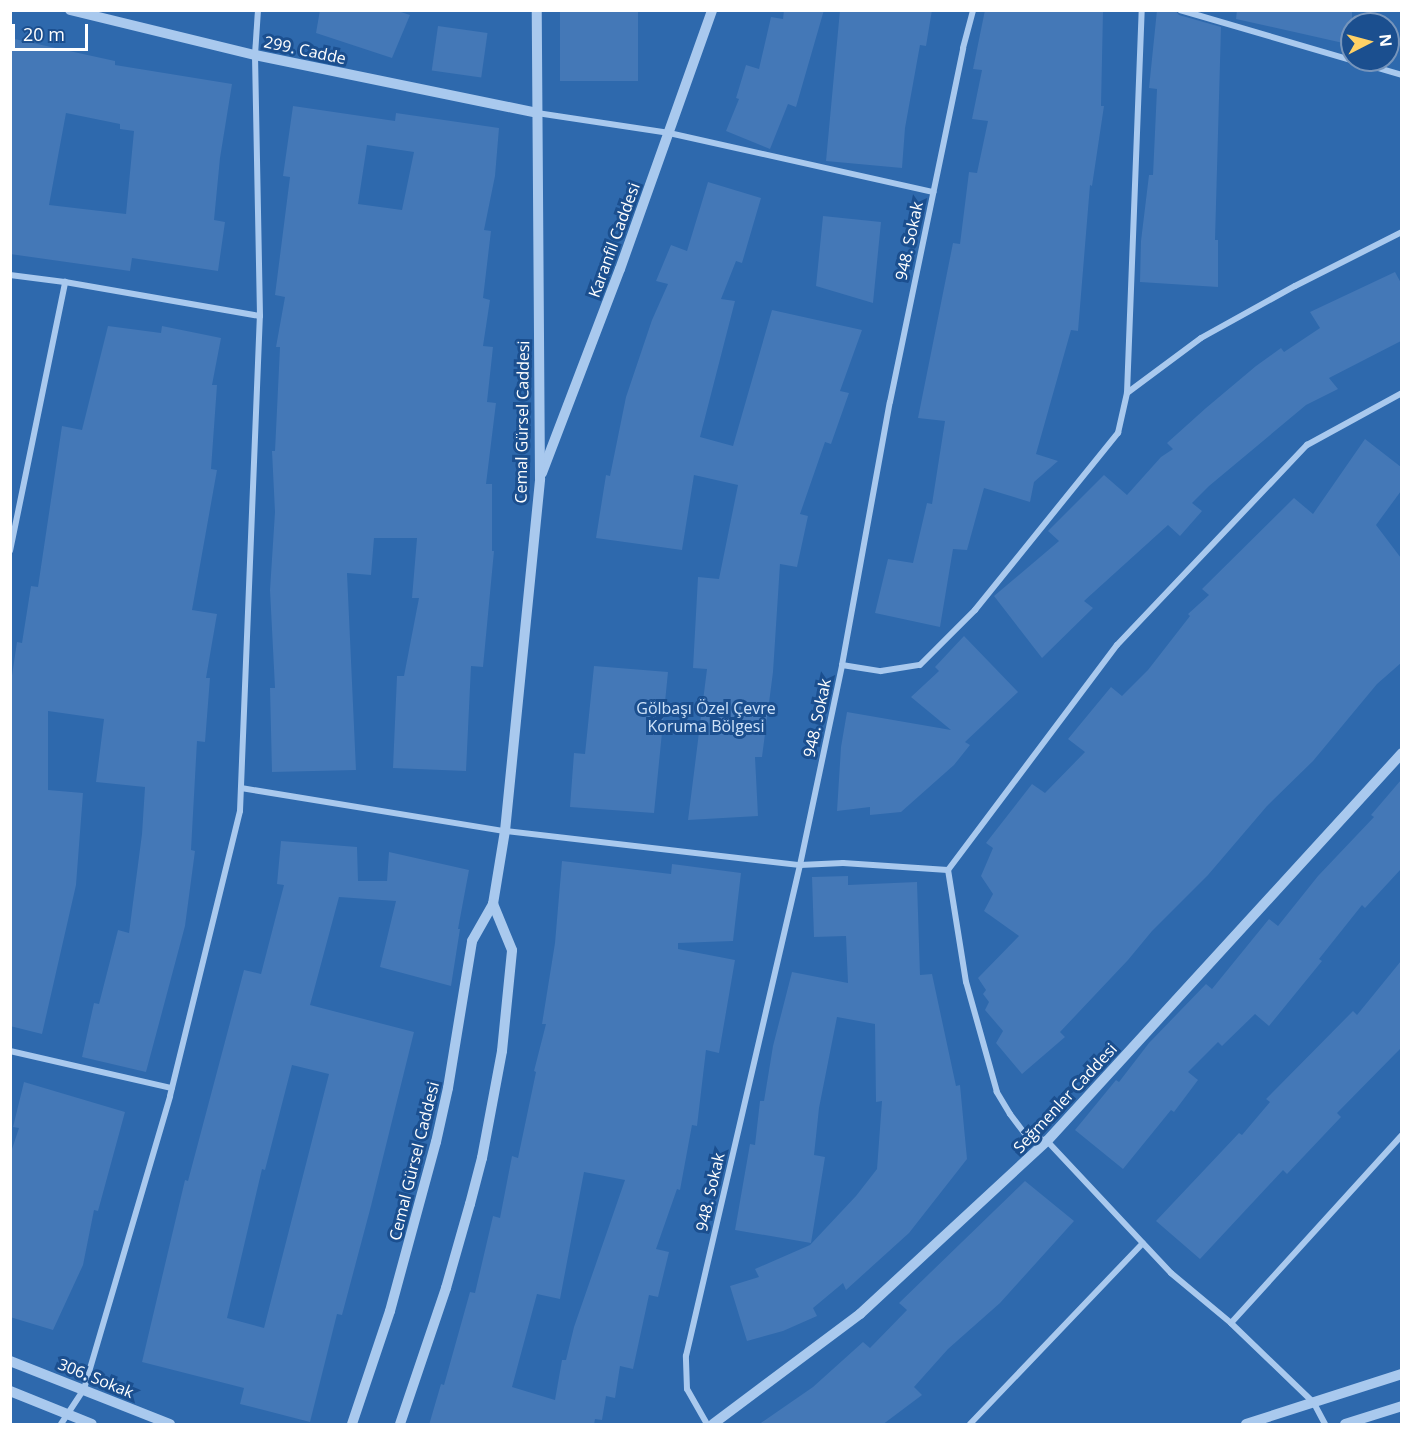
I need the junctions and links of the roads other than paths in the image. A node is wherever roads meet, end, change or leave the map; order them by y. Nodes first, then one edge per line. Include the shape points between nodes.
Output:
1 (70, 10) edge
2 (258, 10) edge
3 (537, 10) edge
4 (712, 10) edge
5 (973, 10) edge
6 (1142, 10) edge
7 (1180, 10) edge
8 (255, 55) junction
9 (1401, 75) edge
10 (537, 113) junction
11 (669, 133) junction
12 (933, 192) junction
13 (1401, 232) edge
14 (10, 275) edge
15 (64, 282) junction
16 (260, 316) junction
17 (1127, 393) junction
18 (1401, 393) edge
19 (540, 479) junction
20 (10, 550) edge
21 (842, 665) junction
22 (1401, 753) edge
23 (241, 788) junction
24 (505, 831) junction
25 (800, 865) junction
26 (948, 870) junction
27 (493, 904) junction
28 (10, 1051) edge
29 (172, 1088) junction
30 (1401, 1135) edge
31 (1047, 1141) junction
32 (1143, 1243) junction
33 (1231, 1323) junction
34 (10, 1361) edge
35 (1401, 1374) edge
36 (84, 1389) junction
37 (10, 1391) edge
38 (1314, 1403) junction
39 (1401, 1406) edge
40 (66, 1413) junction
41 (61, 1425) edge
42 (92, 1425) edge
43 (170, 1425) edge
44 (352, 1425) edge
45 (400, 1425) edge
46 (707, 1425) edge
47 (713, 1425) edge
48 (970, 1425) edge
49 (1246, 1425) edge
50 (1325, 1425) edge
51 (1345, 1425) edge

1 - 8 street, 299. Cadde
2 - 8 street
3 - 10 street, Cemal Gürsel Caddesi
4 - 11 street, Karanfil Caddesi
5 - 12 street, 948. Sokak
6 - 17 street
7 - 9 street
8 - 10 street, 299. Cadde
8 - 16 street
10 - 11 street
10 - 19 street, Cemal Gürsel Caddesi
11 - 12 street
11 - 19 street, Karanfil Caddesi
12 - 21 street, 948. Sokak
13 - 17 street via 1201,338
14 - 15 street
15 - 16 street
15 - 20 street
16 - 23 street
17 - 21 street via 1118,433 975,610 920,665 880,671
18 - 26 street via 1307,445 1117,645
19 - 24 street, Cemal Gürsel Caddesi
21 - 25 street, 948. Sokak
22 - 31 street, Seğmenler Caddesi
23 - 24 street
23 - 29 street via 240,811
24 - 25 street
24 - 27 street, Cemal Gürsel Caddesi
25 - 26 street via 843,863
25 - 46 street, 948. Sokak via 686,1356 687,1389
26 - 31 street via 966,982 997,1092 1024,1134
27 - 44 street, Cemal Gürsel Caddesi via 472,941 436,1142 390,1311
27 - 45 street via 512,950 502,1051 470,1204
28 - 29 street
29 - 36 street
30 - 33 street
31 - 32 street
31 - 47 street, Seğmenler Caddesi via 860,1314
32 - 33 street via 1171,1273
32 - 48 street
33 - 38 street
34 - 36 street, 306. Sokak
35 - 38 street
36 - 40 street
36 - 43 street, 306. Sokak
37 - 40 street
38 - 49 street
38 - 50 street
39 - 51 street
40 - 41 street
40 - 42 street

